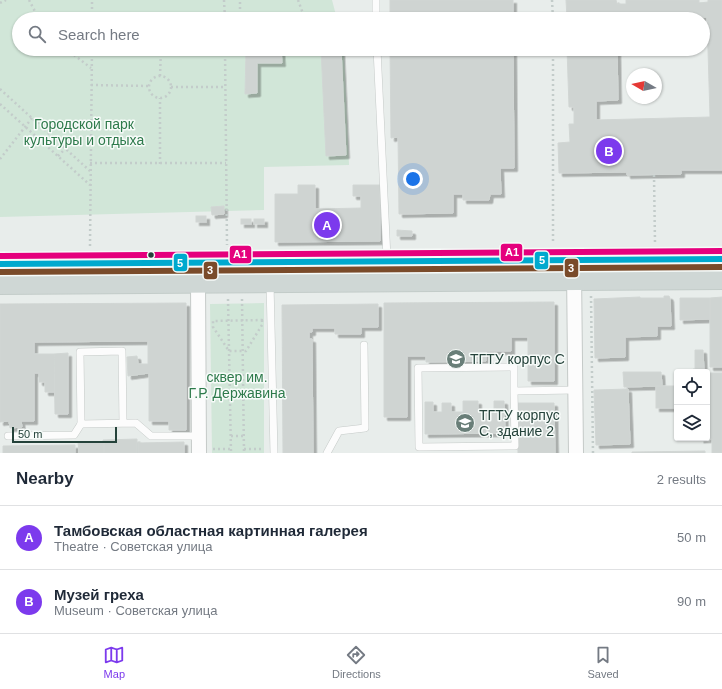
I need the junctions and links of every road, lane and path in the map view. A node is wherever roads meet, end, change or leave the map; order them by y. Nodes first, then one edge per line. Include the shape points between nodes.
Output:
1 (6, 0) edge
2 (29, 0) edge
3 (92, 0) edge
4 (224, 0) edge
5 (240, 0) edge
6 (298, 0) edge
7 (376, 0) edge
8 (552, 0) edge
9 (0, 3) edge
10 (35, 12) edge
11 (92, 12) edge
12 (225, 12) edge
13 (240, 12) edge
14 (302, 12) edge
15 (376, 12) edge
16 (552, 12) edge
17 (76, 56) edge
18 (92, 56) edge
19 (160, 56) edge
20 (225, 56) edge
21 (377, 56) edge
22 (553, 56) edge
23 (92, 68) junction
24 (160, 76) junction
25 (91, 85) junction
26 (149, 86) junction
27 (171, 87) junction
28 (225, 87) junction
29 (0, 89) edge
30 (160, 98) junction
31 (0, 104) edge
32 (32, 118) junction
33 (26, 126) junction
34 (66, 148) junction
35 (58, 156) junction
36 (0, 159) edge
37 (90, 163) junction
38 (226, 163) junction
39 (160, 164) junction
40 (90, 171) junction
41 (654, 175) dead end
42 (90, 186) junction
43 (654, 245) dead end
44 (227, 247) dead end
45 (90, 249) dead end
46 (551, 252) junction
47 (722, 259) edge
48 (387, 260) junction
49 (0, 264) edge
50 (574, 269) junction
51 (722, 278) edge
52 (270, 281) junction
53 (198, 282) junction
54 (0, 283) edge
55 (592, 294) dead end
56 (228, 298) dead end
57 (242, 298) dead end
58 (228, 321) junction
59 (242, 321) junction
60 (364, 345) dead end
61 (229, 351) junction
62 (242, 351) junction
63 (575, 390) junction
64 (514, 391) junction
65 (123, 423) junction
66 (81, 424) junction
67 (8, 436) dead end
68 (199, 436) junction
69 (230, 436) junction
70 (244, 436) junction
71 (244, 449) junction
72 (274, 451) edge
73 (199, 453) edge
74 (231, 453) edge
75 (244, 453) edge
76 (327, 453) edge
77 (576, 453) edge
78 (593, 453) edge

1 - 9 path
2 - 10 path
3 - 11 path
4 - 12 path
5 - 13 path
6 - 14 path
7 - 15 lane
8 - 16 path
17 - 23 path
18 - 23 path
19 - 24 path
20 - 28 path
21 - 48 lane
22 - 46 path
23 - 25 path
24 - 26 path via 152,79
24 - 27 path via 169,80
25 - 26 path
25 - 37 path
26 - 30 path via 153,95
27 - 28 path
27 - 30 path via 168,94
28 - 38 path
29 - 32 path
30 - 39 path
31 - 33 path
32 - 33 path
32 - 34 path
33 - 35 path
33 - 36 path
34 - 35 path
34 - 40 path
35 - 42 path
37 - 39 path
37 - 40 path
38 - 39 path
38 - 44 path
40 - 42 path
41 - 43 path
42 - 45 path
46 - 48 main road
46 - 50 main road
47 - 50 main road
48 - 49 main road
50 - 51 main road
50 - 52 main road
50 - 63 street
52 - 53 main road
52 - 72 lane
53 - 54 main road
53 - 68 street
55 - 78 path
56 - 58 path
57 - 59 path
58 - 59 path
58 - 61 path
58 - 61 path via 213,321 213,327
59 - 62 path
59 - 62 path via 262,320 262,325 246,351
60 - 76 lane via 365,428 339,432
61 - 62 path
61 - 69 path
62 - 70 path
63 - 64 lane
63 - 77 street
64 - 64 lane via 514,367 418,368 419,447 515,446
65 - 66 lane
65 - 66 lane via 122,351 80,352
65 - 68 lane via 136,423 151,436
66 - 67 lane via 74,435
68 - 73 street
69 - 70 path
69 - 74 path
70 - 71 path
71 - 72 path
71 - 75 path

